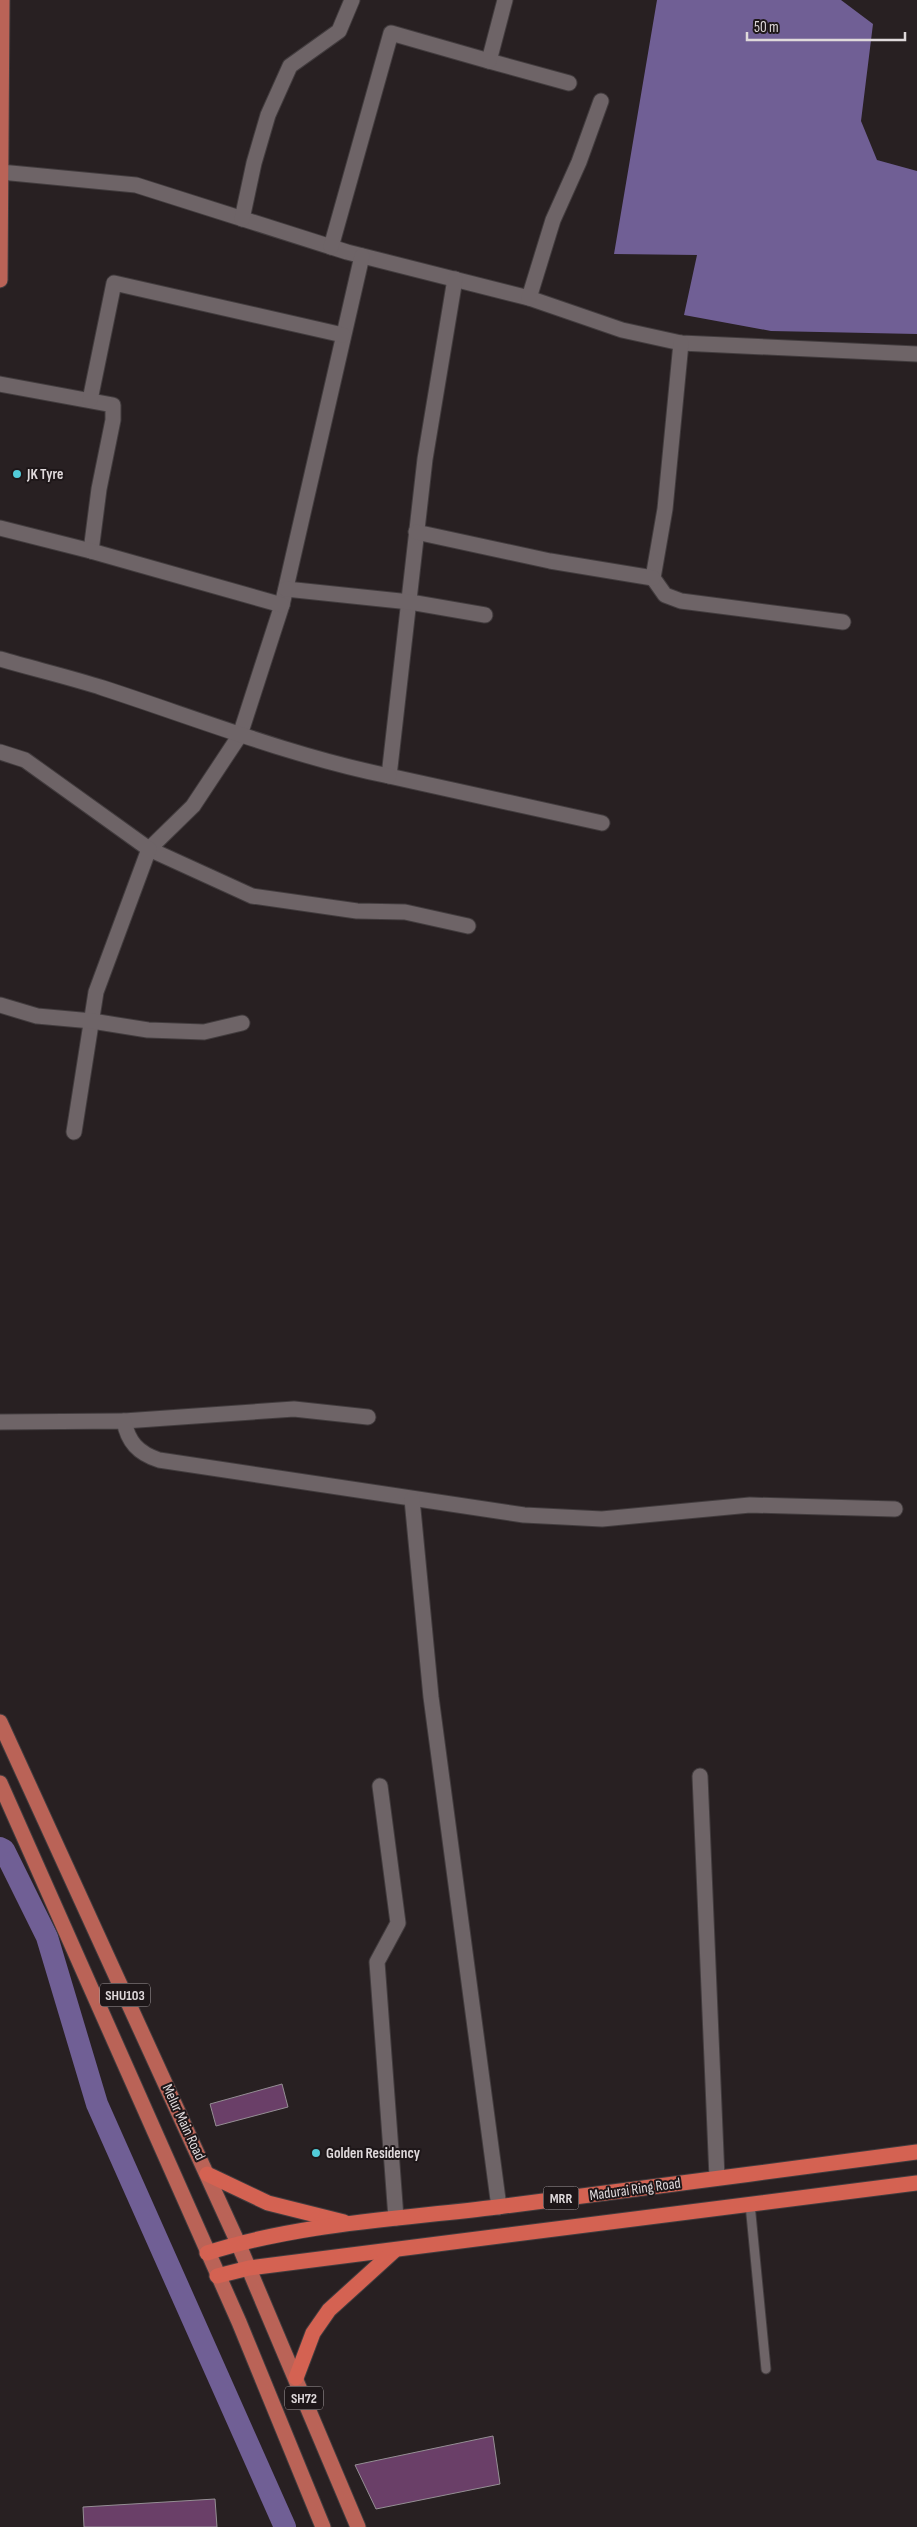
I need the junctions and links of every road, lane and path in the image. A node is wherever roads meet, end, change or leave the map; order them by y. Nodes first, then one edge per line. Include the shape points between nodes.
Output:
1 (2, 0) edge
2 (352, 0) edge
3 (504, 0) edge
4 (489, 61) junction
5 (569, 83) dead end
6 (601, 101) dead end
7 (1, 172) edge
8 (242, 219) junction
9 (331, 247) junction
10 (362, 256) junction
11 (0, 280) edge
12 (455, 280) junction
13 (529, 298) junction
14 (343, 335) junction
15 (681, 344) junction
16 (917, 354) edge
17 (0, 384) edge
18 (90, 400) junction
19 (0, 528) edge
20 (416, 532) junction
21 (91, 551) junction
22 (652, 578) junction
23 (286, 588) junction
24 (410, 602) junction
25 (282, 605) junction
26 (485, 615) dead end
27 (843, 622) dead end
28 (0, 659) edge
29 (240, 735) junction
30 (0, 752) edge
31 (389, 776) junction
32 (602, 823) dead end
33 (150, 849) junction
34 (468, 926) dead end
35 (0, 1005) edge
36 (92, 1021) junction
37 (242, 1023) dead end
38 (74, 1132) dead end
39 (368, 1417) dead end
40 (124, 1421) junction
41 (0, 1422) edge
42 (412, 1499) junction
43 (895, 1509) dead end
44 (0, 1722) edge
45 (700, 1776) dead end
46 (0, 1783) edge
47 (380, 1786) dead end
48 (917, 2152) edge
49 (207, 2174) junction
50 (716, 2178) junction
51 (917, 2182) edge
52 (750, 2204) junction
53 (499, 2207) junction
54 (396, 2218) junction
55 (349, 2224) junction
56 (238, 2243) junction
57 (394, 2251) junction
58 (207, 2253) junction
59 (249, 2268) junction
60 (217, 2276) junction
61 (766, 2369) dead end
62 (296, 2378) junction
63 (323, 2527) edge
64 (358, 2527) edge

1 - 7 main road
2 - 8 street via 339,31 290,66 268,115
3 - 4 street
4 - 5 street
4 - 9 street via 391,33
6 - 13 street via 553,220
7 - 8 street via 136,185
7 - 11 main road
8 - 9 street
9 - 10 street
10 - 12 street
10 - 14 street
12 - 13 street
12 - 20 street
13 - 15 street via 622,330
14 - 18 street via 114,283
14 - 23 street
15 - 16 street
15 - 22 street via 665,509
17 - 18 street
18 - 21 street via 113,405
19 - 21 street
20 - 22 street via 550,561
20 - 24 street
21 - 25 street
22 - 27 street via 665,595 681,601
23 - 24 street
23 - 25 street
24 - 26 street
24 - 31 street
25 - 29 street
28 - 29 street via 101,687
29 - 31 street via 340,766
29 - 33 street via 193,806
30 - 33 street via 26,760
31 - 32 street
33 - 34 street via 252,896 357,911 404,912
33 - 36 street via 96,992
35 - 36 street via 36,1016
36 - 37 street via 148,1030 204,1032
36 - 38 street
39 - 40 street via 294,1409
40 - 41 street
40 - 42 street via 127,1438 148,1457 159,1460
42 - 43 street via 524,1515 602,1519 750,1505
42 - 53 street via 431,1697
44 - 49 main road, Melur Main Road / SHU103
45 - 50 street
46 - 58 main road, SHU103
47 - 54 street via 398,1923 377,1962
48 - 50 highway, Madurai Ring Road / MRR
49 - 55 highway via 268,2203
49 - 56 main road, Melur Main Road / SHU103
50 - 53 highway, Madurai Ring Road / MRR
51 - 52 highway, Madurai Ring Road / MRR
52 - 57 highway, Madurai Ring Road / MRR
52 - 61 lane
53 - 54 highway, Madurai Ring Road / MRR
54 - 55 highway, Madurai Ring Road / MRR
55 - 56 highway, Madurai Ring Road / MRR
56 - 58 highway, Madurai Ring Road / MRR
56 - 59 main road, Melur Main Road / SHU103
57 - 59 highway, Madurai Ring Road / MRR
57 - 62 highway via 329,2310 313,2334
58 - 60 main road, SHU103
59 - 60 highway, Madurai Ring Road / MRR
59 - 62 main road, Melur Main Road / SH72
60 - 63 main road, SH72
62 - 64 main road, Melur Main Road / SH72

